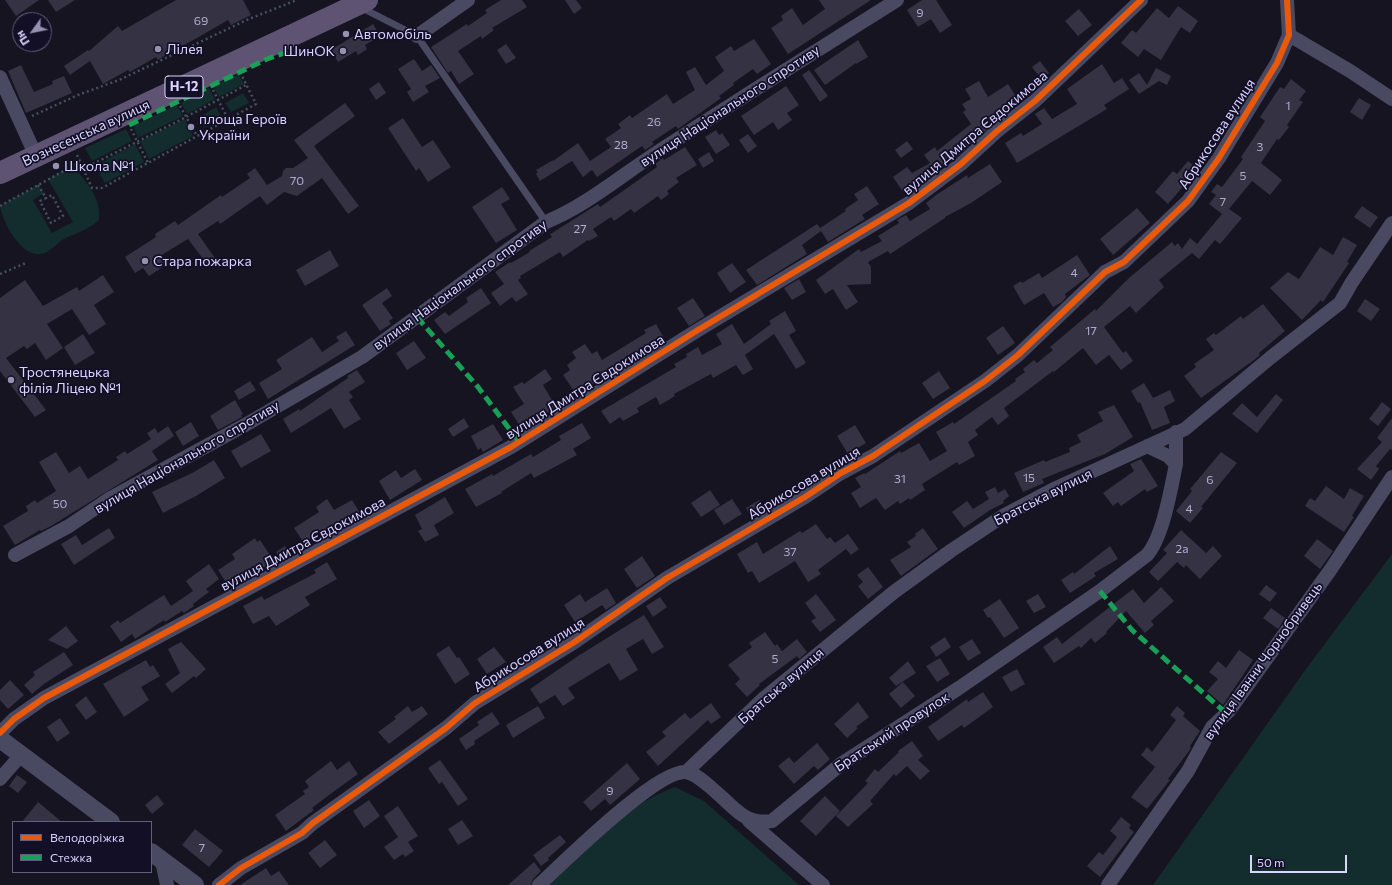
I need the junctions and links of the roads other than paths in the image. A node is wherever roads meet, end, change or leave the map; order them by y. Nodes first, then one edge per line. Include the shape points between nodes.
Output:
1 (468, 0) edge
2 (897, 0) edge
3 (1141, 0) edge
4 (1287, 0) edge
5 (363, 3) edge
6 (1289, 35) junction
7 (417, 36) junction
8 (0, 77) edge
9 (1392, 99) edge
10 (36, 156) junction
11 (0, 173) edge
12 (546, 222) junction
13 (1392, 223) edge
14 (1176, 432) junction
15 (1147, 446) junction
16 (1176, 464) junction
17 (1392, 477) edge
18 (15, 555) dead end
19 (0, 733) edge
20 (0, 739) edge
21 (22, 754) junction
22 (686, 772) junction
23 (0, 779) edge
24 (110, 821) edge
25 (749, 821) junction
26 (157, 856) edge
27 (167, 885) edge
28 (195, 885) edge
29 (219, 885) edge
30 (540, 885) edge
31 (823, 885) edge
32 (1108, 885) edge

1 - 7 street
2 - 12 street, вулиця Національного спротиву via 593,196
3 - 19 street, вулиця Дмитра Євдокимова via 1035,101 961,164 909,203 698,330 511,447 44,698 14,719
4 - 6 street, Абрикосова вулиця
5 - 7 lane
5 - 10 main road, Вознесенська вулиця / Н-12
6 - 9 street
6 - 29 street, Абрикосова вулиця via 1273,70 1219,158 1188,201 1124,262 1105,272 1018,355 873,456 667,578 574,644 475,703 446,728 302,833 242,868
7 - 12 lane
8 - 10 street
10 - 11 main road, Вознесенська вулиця / Н-12
12 - 18 street, вулиця Національного спротиву via 362,356
13 - 14 street, Братська вулиця via 1340,303 1185,429
14 - 15 street, Братська вулиця
14 - 16 street, Братський провулок
15 - 16 street via 1168,456
15 - 22 street, Братська вулиця via 1003,516 952,550 894,592 763,699
16 - 25 street, Братський провулок via 1160,528 1147,555 1100,591 959,688 841,764 772,821
17 - 32 street, вулиця Іванни Чорнобривець via 1326,576 1228,711 1212,727 1188,771
20 - 21 street
21 - 23 street
21 - 24 street
22 - 25 street via 701,779
22 - 30 street via 666,777 641,795
25 - 31 street
26 - 27 street
26 - 28 street

